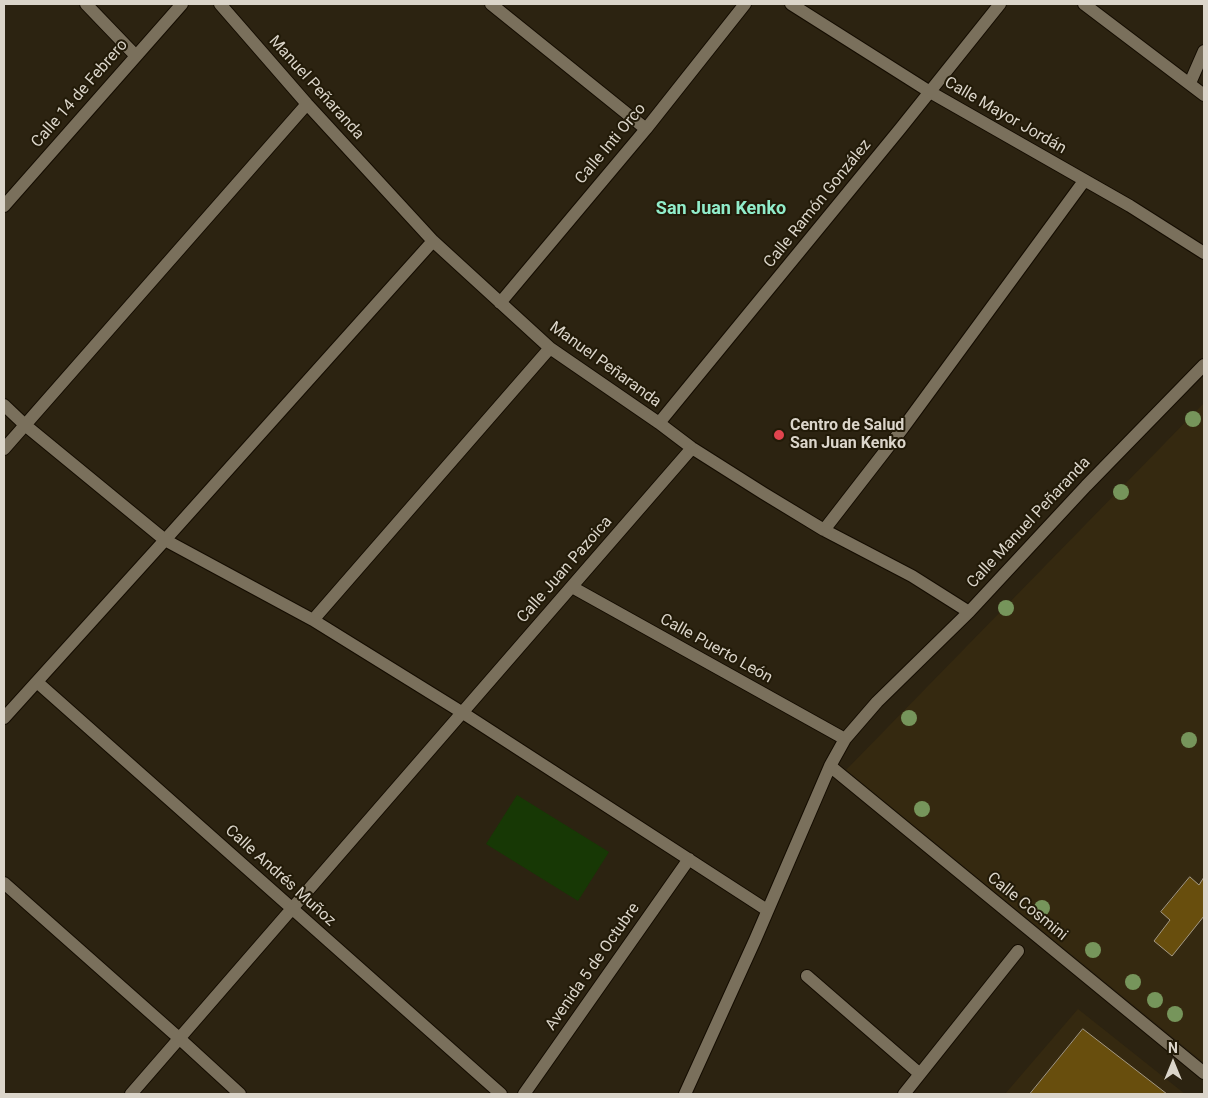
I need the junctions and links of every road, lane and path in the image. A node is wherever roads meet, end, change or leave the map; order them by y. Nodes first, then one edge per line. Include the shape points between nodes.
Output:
1 (86, 4) edge
2 (182, 4) edge
3 (220, 4) edge
4 (491, 4) edge
5 (746, 4) edge
6 (791, 4) edge
7 (1000, 4) edge
8 (1084, 4) edge
9 (1204, 51) edge
10 (135, 55) junction
11 (1190, 83) junction
12 (930, 92) junction
13 (1204, 95) edge
14 (307, 104) junction
15 (646, 129) junction
16 (1084, 180) junction
17 (4, 206) edge
18 (433, 241) junction
19 (1204, 253) edge
20 (500, 304) junction
21 (550, 348) junction
22 (1204, 365) edge
23 (4, 405) edge
24 (659, 423) junction
25 (25, 425) junction
26 (692, 448) junction
27 (4, 449) edge
28 (824, 530) junction
29 (165, 540) junction
30 (572, 587) junction
31 (969, 612) junction
32 (312, 620) junction
33 (37, 682) junction
34 (462, 713) junction
35 (4, 718) edge
36 (845, 739) junction
37 (830, 766) junction
38 (689, 859) junction
39 (4, 884) edge
40 (292, 908) junction
41 (767, 910) junction
42 (1018, 951) dead end
43 (807, 976) dead end
44 (180, 1038) junction
45 (1204, 1073) edge
46 (920, 1074) junction
47 (131, 1094) edge
48 (240, 1094) edge
49 (501, 1094) edge
50 (524, 1094) edge
51 (685, 1094) edge
52 (904, 1094) edge

1 - 10 street
2 - 10 street, Calle 14 de Febrero
3 - 14 street, Manuel Peñaranda
4 - 15 street
5 - 15 street, Calle Inti Orco
6 - 12 street, Calle Mayor Jordán
7 - 12 street, Calle Ramón González
8 - 11 street
9 - 11 street
10 - 17 street, Calle 14 de Febrero
11 - 13 street
12 - 16 street, Calle Mayor Jordán
12 - 24 street, Calle Ramón González
14 - 18 street, Manuel Peñaranda
14 - 25 street
15 - 20 street, Calle Inti Orco
16 - 19 street, Calle Mayor Jordán
16 - 28 street
18 - 20 street, Manuel Peñaranda
18 - 29 street
20 - 21 street, Manuel Peñaranda
21 - 24 street, Manuel Peñaranda
21 - 32 street
22 - 31 street, Calle Manuel Peñaranda
23 - 25 street
24 - 26 street, Manuel Peñaranda
25 - 27 street
25 - 29 street
26 - 28 street, Manuel Peñaranda
26 - 30 street, Calle Juan Pazoica
28 - 31 street, Manuel Peñaranda via 912,576
29 - 32 street
29 - 33 street
30 - 34 street, Calle Juan Pazoica
30 - 36 street, Calle Puerto León
31 - 36 street, Calle Manuel Peñaranda via 877,702
32 - 34 street
33 - 35 street
33 - 40 street, Calle Andrés Muñoz
34 - 38 street
34 - 40 street, Calle Juan Pazoica
36 - 37 street, Calle Manuel Peñaranda
37 - 41 street, Calle Manuel Peñaranda
37 - 45 street, Calle Cosmini
38 - 41 street
38 - 50 street, Avenida 5 de Octubre
39 - 44 street
40 - 44 street, Calle Juan Pazoica
40 - 49 street, Calle Andrés Muñoz
41 - 51 street, Calle Manuel Peñaranda
42 - 46 street
43 - 46 street
44 - 47 street, Calle Juan Pazoica
44 - 48 street
46 - 52 street

